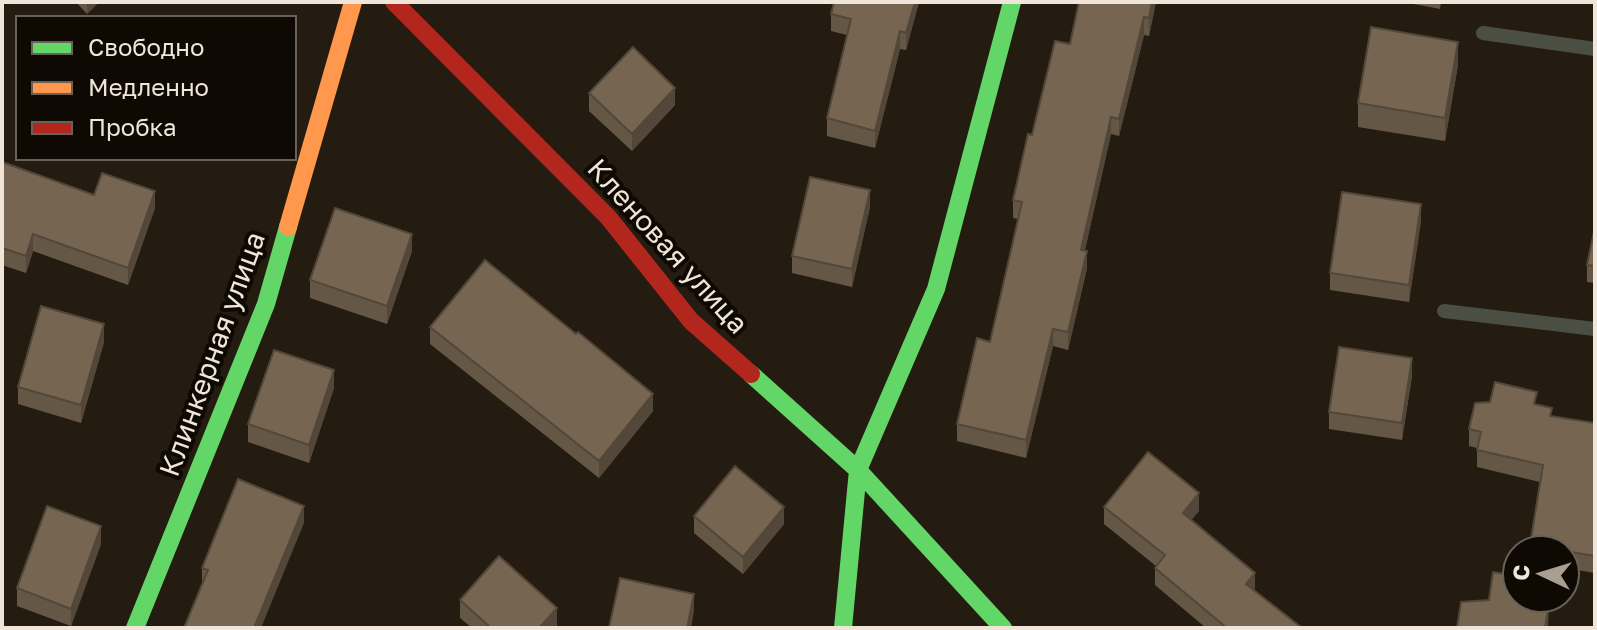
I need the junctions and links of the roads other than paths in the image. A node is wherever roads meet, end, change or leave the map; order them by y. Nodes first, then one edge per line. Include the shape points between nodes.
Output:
1 (353, 2) edge
2 (394, 2) edge
3 (1012, 2) edge
4 (1483, 33) dead end
5 (1595, 49) edge
6 (1444, 311) dead end
7 (1595, 329) edge
8 (858, 470) junction
9 (135, 628) edge
10 (843, 628) edge
11 (1003, 628) edge

1 - 9 street, Клинкерная улица via 266,304
2 - 8 street, Кленовая улица via 608,217 691,321
3 - 8 street via 936,289
4 - 5 lane
6 - 7 lane
8 - 10 street
8 - 11 street, Кленовая улица

